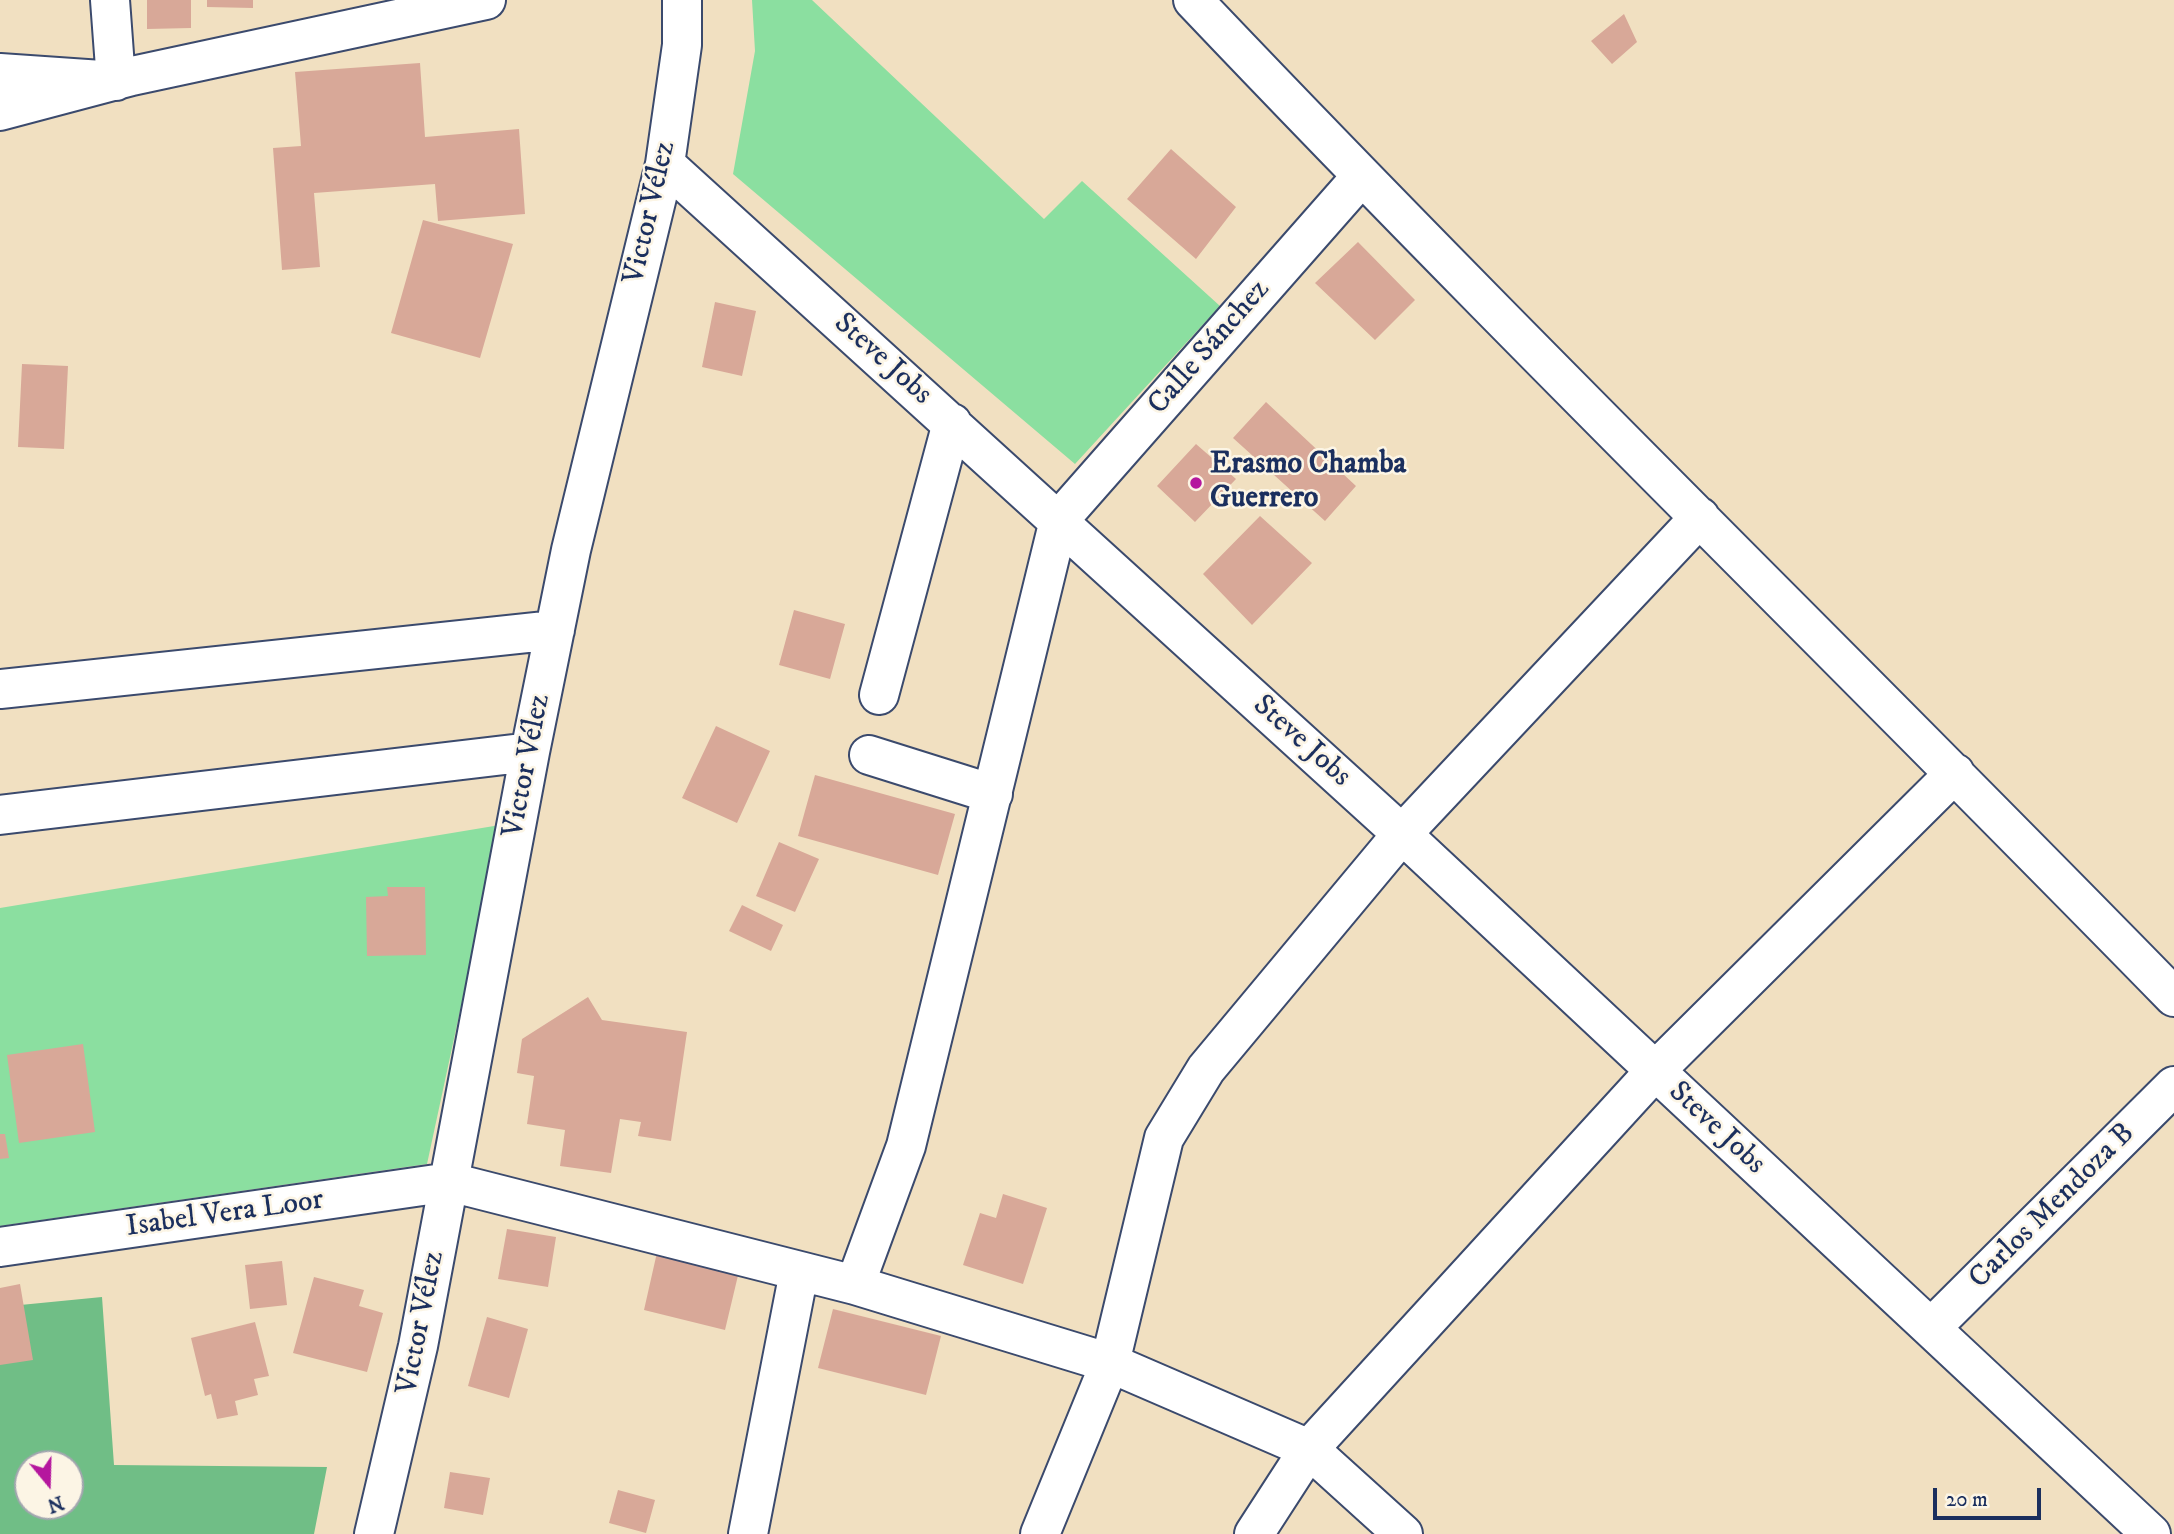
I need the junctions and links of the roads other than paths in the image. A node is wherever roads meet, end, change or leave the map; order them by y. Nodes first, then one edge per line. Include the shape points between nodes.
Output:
1 (110, 0) edge
2 (486, 0) edge
3 (682, 0) edge
4 (1193, 0) edge
5 (0, 73) edge
6 (116, 80) junction
7 (0, 111) edge
8 (665, 163) junction
9 (1361, 177) junction
10 (952, 423) junction
11 (1700, 517) junction
12 (1059, 520) junction
13 (555, 630) junction
14 (0, 689) edge
15 (879, 695) dead end
16 (530, 752) junction
17 (869, 755) dead end
18 (1955, 773) junction
19 (993, 794) junction
20 (0, 816) edge
21 (1402, 834) junction
22 (2174, 997) edge
23 (1654, 1072) junction
24 (2174, 1086) edge
25 (450, 1182) junction
26 (0, 1247) edge
27 (799, 1272) junction
28 (855, 1285) junction
29 (1931, 1328) junction
30 (1110, 1363) junction
31 (1309, 1449) junction
32 (374, 1534) edge
33 (748, 1534) edge
34 (1040, 1534) edge
35 (1254, 1534) edge
36 (1403, 1534) edge
37 (2151, 1534) edge

1 - 6 street
2 - 6 street
3 - 8 street, Victor Vélez via 682,45
4 - 9 street
5 - 6 street
6 - 7 street
8 - 10 street, Steve Jobs
8 - 13 street, Victor Vélez
9 - 11 street
9 - 12 street, Calle Sánchez
10 - 12 street, Steve Jobs
10 - 15 street
11 - 18 street
11 - 21 street
12 - 19 street
12 - 21 street, Steve Jobs
13 - 14 street
13 - 16 street, Victor Vélez
16 - 20 street
16 - 25 street, Victor Vélez
17 - 19 street
18 - 22 street
18 - 23 street
19 - 28 street via 906,1146
21 - 23 street, Steve Jobs
21 - 30 street via 1206,1069 1164,1138
23 - 29 street, Steve Jobs
23 - 31 street
24 - 29 street, Carlos Mendoza B
25 - 26 street, Isabel Vera Loor
25 - 27 street
25 - 32 street, Victor Vélez via 416,1358
27 - 28 street
27 - 33 street
28 - 30 street
29 - 37 street, Steve Jobs
30 - 31 street
30 - 34 street
31 - 35 street
31 - 36 street

